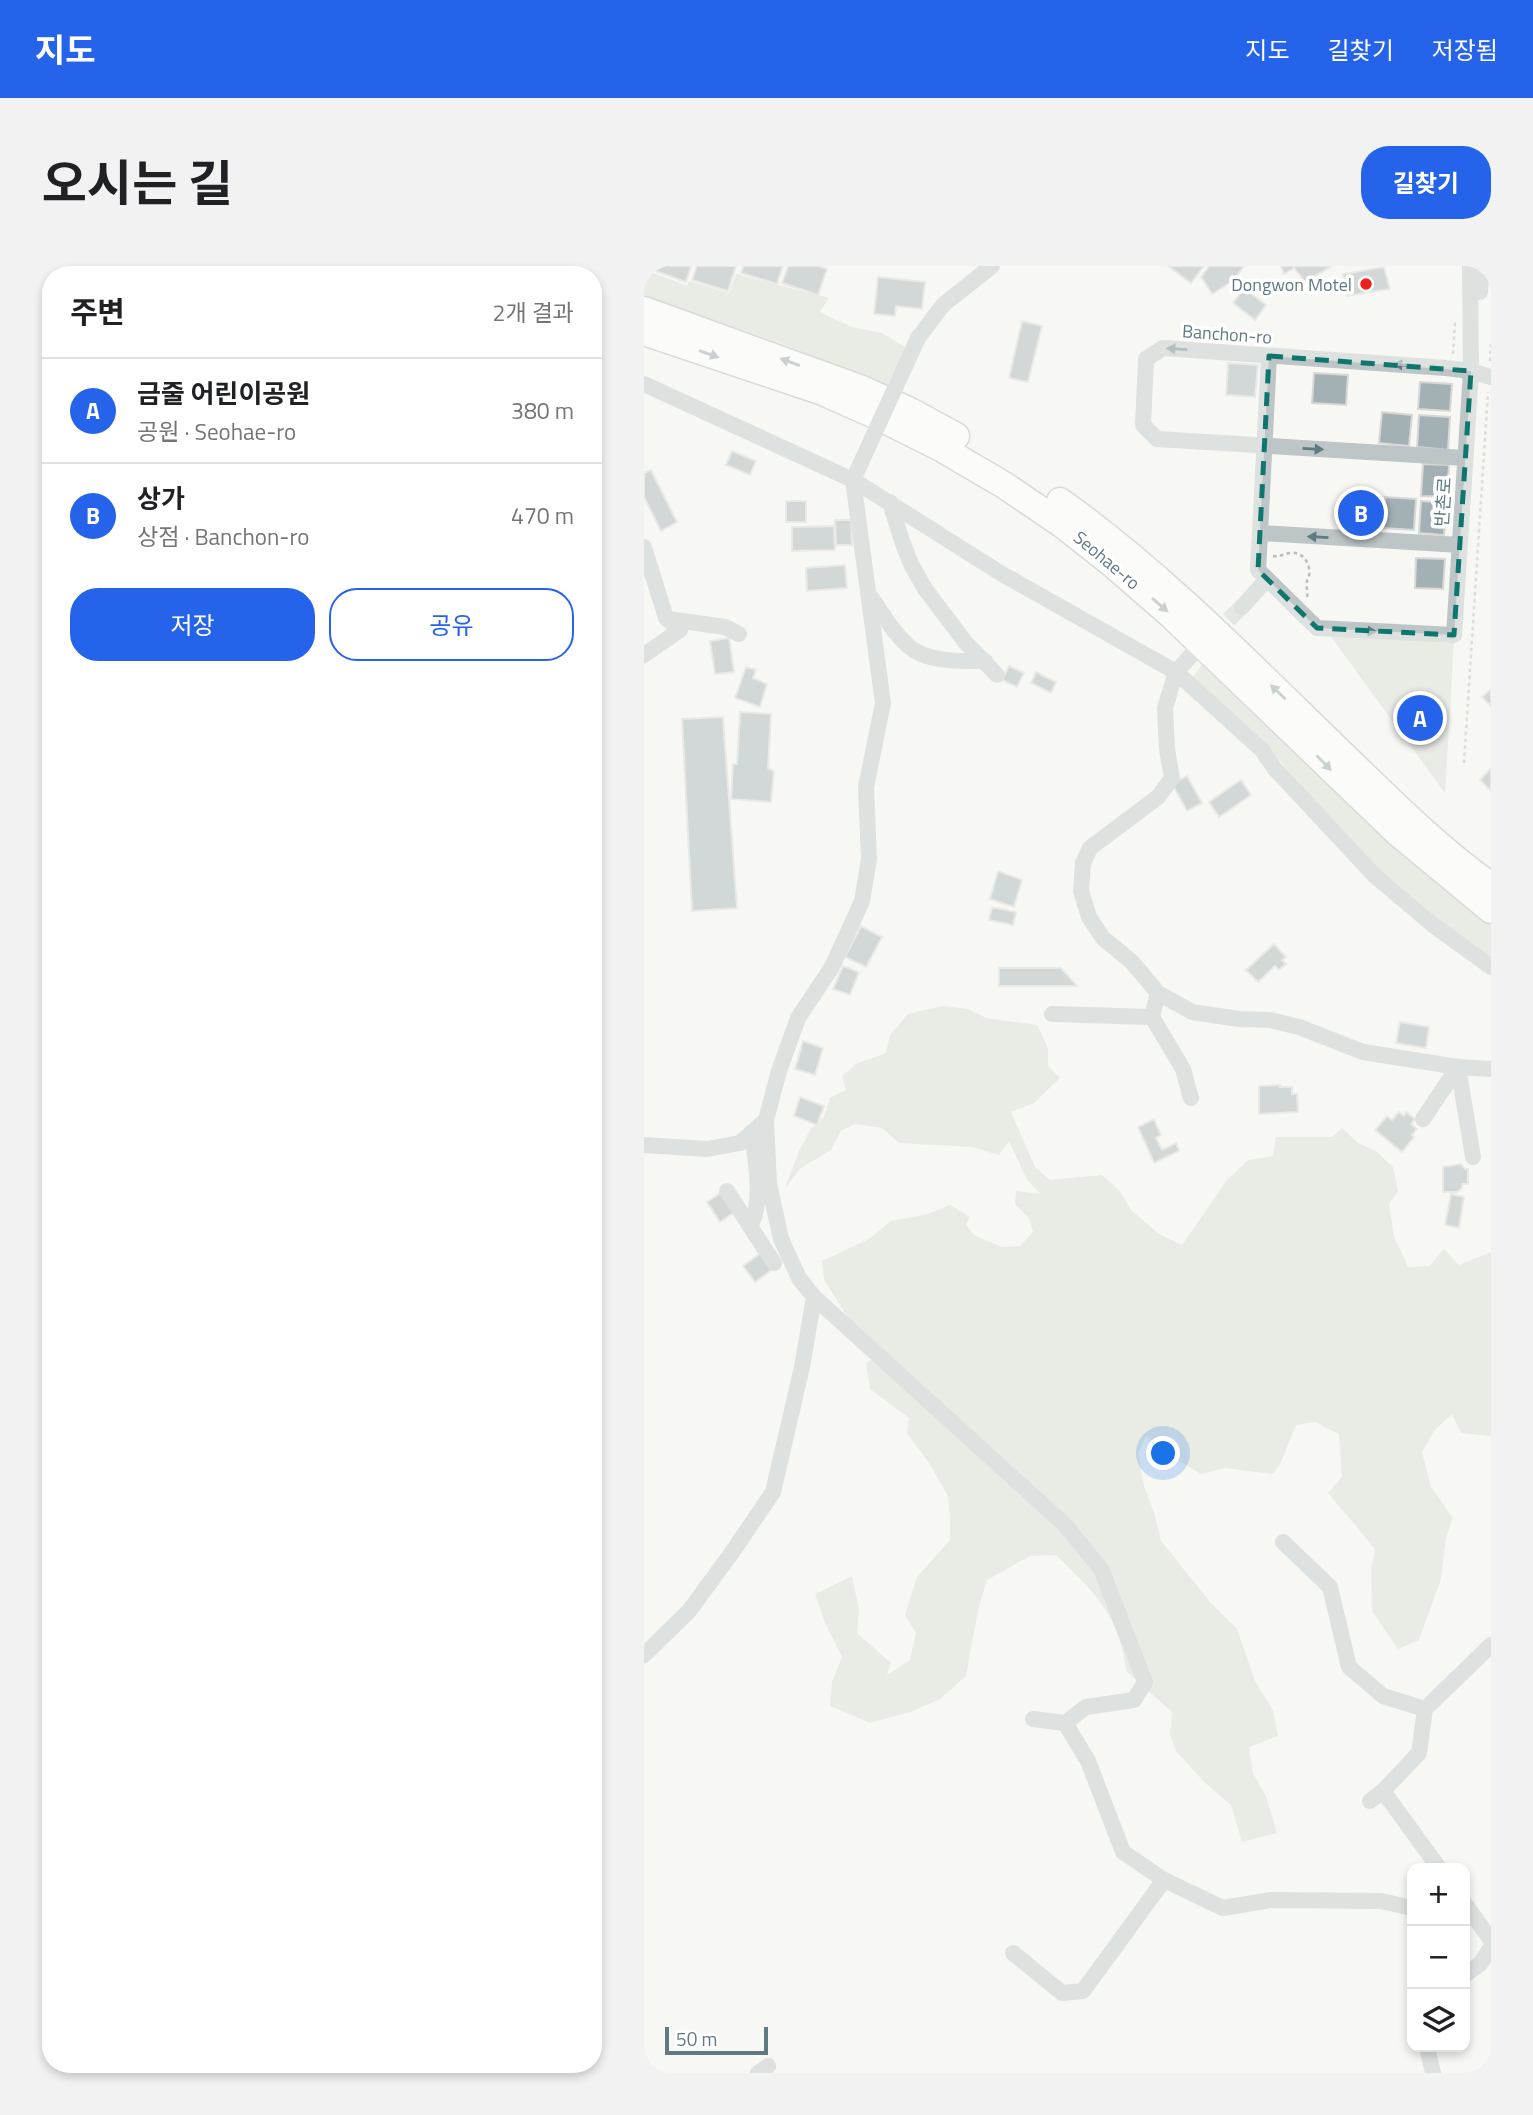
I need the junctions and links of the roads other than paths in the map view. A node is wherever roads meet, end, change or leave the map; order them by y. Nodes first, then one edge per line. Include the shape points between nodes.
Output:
1 (992, 266) edge
2 (1470, 266) edge
3 (1482, 266) edge
4 (644, 310) edge
5 (644, 332) edge
6 (1269, 356) junction
7 (1471, 371) junction
8 (1490, 377) edge
9 (644, 384) edge
10 (1264, 446) junction
11 (1465, 458) junction
12 (853, 480) junction
13 (890, 502) junction
14 (1259, 540) junction
15 (1460, 545) junction
16 (644, 547) edge
17 (1267, 579) junction
18 (868, 593) junction
19 (1242, 607) tunnel mouth
20 (666, 618) junction
21 (739, 634) dead end
22 (1196, 650) tunnel mouth
23 (644, 655) edge
24 (985, 661) junction
25 (1176, 672) junction
26 (997, 675) dead end
27 (1491, 886) edge
28 (1491, 910) edge
29 (1491, 967) edge
30 (1158, 993) junction
31 (1052, 1014) dead end
32 (1152, 1017) junction
33 (1458, 1067) junction
34 (1491, 1069) edge
35 (1191, 1098) dead end
36 (1423, 1119) dead end
37 (766, 1120) junction
38 (752, 1132) junction
39 (644, 1145) edge
40 (1473, 1157) dead end
41 (727, 1191) dead end
42 (750, 1226) junction
43 (774, 1263) dead end
44 (814, 1297) junction
45 (1283, 1542) dead end
46 (1491, 1645) edge
47 (644, 1655) edge
48 (1426, 1709) junction
49 (1033, 1719) dead end
50 (1065, 1723) junction
51 (1435, 1863) edge
52 (1164, 1880) junction
53 (1407, 1907) edge
54 (1470, 1911) edge
55 (1470, 1924) edge
56 (1491, 1940) edge
57 (1491, 1947) edge
58 (1013, 1953) dead end
59 (1470, 1971) edge
60 (1428, 2052) edge
61 (1433, 2073) edge

1 - 12 street, bridge via 943,305 918,338
2 - 7 street
3 - 7 street
27 -> 4 highway, Seohae-ro via 1434,843 1178,596 1053,496 967,442 862,389
5 -> 28 highway, Seohae-ro via 822,392 877,416 941,448 1063,525 1171,615 1398,833
7 -> 6 street, Banchon-ro
6 - 10 street
6 -> 10 street, Banchon-ro via 1163,348 1146,359 1145,372 1143,425 1157,439
7 - 8 street, Banchon-ro
7 - 11 street, 반촌로
9 - 12 street
10 -> 11 street, Banchon-ro
10 - 14 street
11 - 15 street, 반촌로
12 - 13 street
12 - 18 street
13 - 24 street via 906,552 925,589
13 - 25 street via 1002,574
15 -> 14 street
14 - 17 street via 1258,570
17 -> 15 street, 반촌로 via 1317,628 1454,635
16 - 20 street
17 - 19 street
18 - 24 street via 916,652 933,658
18 - 37 street via 883,703 866,787 869,859 862,901 832,967 798,1018
20 - 21 street via 725,626
20 - 23 street via 680,630
22 - 25 street
24 - 26 street
25 - 29 street via 1262,750 1376,876
25 - 30 street via 1165,709 1172,778 1158,797 1090,848 1083,863 1081,891 1089,917 1103,938 1132,962
30 - 32 street
30 - 33 street via 1192,1012 1270,1020 1363,1052
31 - 32 street
32 - 35 street via 1183,1069
33 - 34 street
33 - 36 street
33 - 40 street
37 - 38 street
37 - 44 street via 768,1184 781,1240
38 - 39 street via 740,1143 707,1149
38 - 42 street via 757,1196
41 - 42 street
42 - 43 street
44 - 47 street via 773,1492 689,1611
44 - 50 street via 1065,1525 1101,1569 1145,1682 1134,1700 1086,1707
45 - 48 street via 1330,1587 1349,1667 1383,1696
46 - 48 street
48 - 51 street via 1419,1753 1376,1796
49 - 50 street
50 - 52 street via 1088,1761 1123,1852
52 - 53 street via 1223,1908 1272,1900 1381,1901
52 - 58 street via 1083,1991 1062,1993
54 - 56 street
55 - 56 street
57 - 59 street
60 - 61 street

